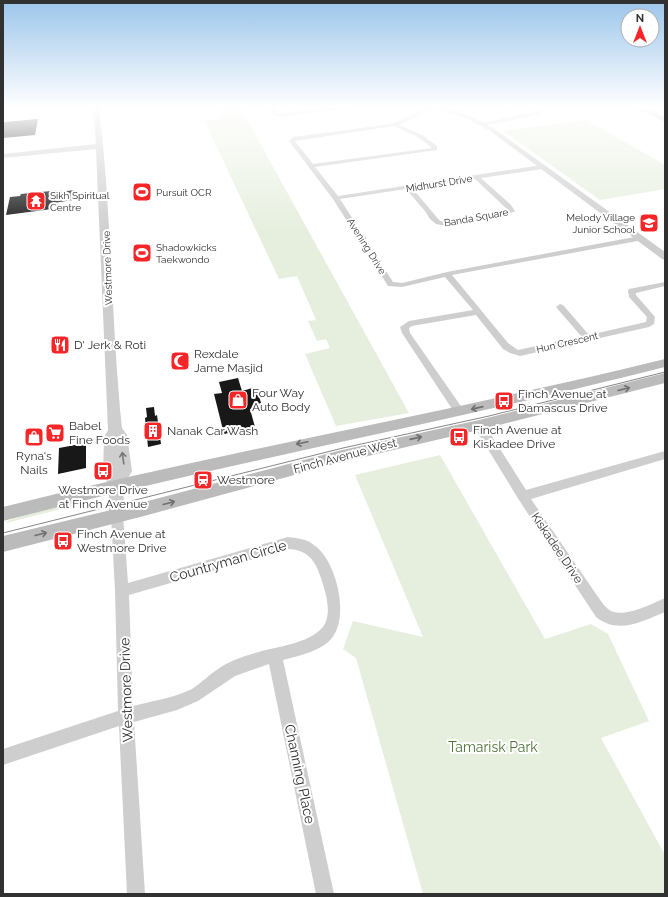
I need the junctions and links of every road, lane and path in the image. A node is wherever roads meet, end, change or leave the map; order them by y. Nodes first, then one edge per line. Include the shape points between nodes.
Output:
1 (72, 149) edge
2 (100, 149) edge
3 (298, 149) edge
4 (435, 149) edge
5 (517, 149) edge
6 (3, 156) edge
7 (311, 166) junction
8 (542, 167) junction
9 (476, 177) junction
10 (407, 188) junction
11 (336, 198) junction
12 (640, 238) junction
13 (665, 257) edge
14 (448, 274) junction
15 (665, 284) edge
16 (560, 307) dead end
17 (479, 312) junction
18 (587, 338) junction
19 (665, 363) edge
20 (665, 378) edge
21 (460, 412) junction
22 (479, 425) junction
23 (665, 455) edge
24 (116, 486) junction
25 (523, 496) junction
26 (3, 514) edge
27 (117, 515) junction
28 (3, 544) edge
29 (122, 591) junction
30 (665, 605) edge
31 (274, 655) junction
32 (126, 716) junction
33 (3, 757) edge
34 (136, 894) edge
35 (325, 894) edge

1 - 6 street
2 - 24 street, Westmore Drive via 115,430 111,438 110,475
3 - 7 street, Avening Drive
4 - 7 street
5 - 8 street
7 - 11 street, Avening Drive
8 - 9 street, Midhurst Drive
8 - 12 street
9 - 10 street, Midhurst Drive
9 - 10 street, Banda Square via 512,211 446,224 438,223
10 - 11 street, Midhurst Drive
11 - 14 street, Avening Drive via 391,284 402,285
12 - 13 street
12 - 14 street, Avening Drive
14 - 17 street, Hun Crescent
15 - 18 street, Hun Crescent via 632,291 632,295 651,317 652,322
16 - 18 street
17 - 18 street, Hun Crescent via 504,346 511,351 520,353
17 - 21 street via 404,326 406,334
19 -> 21 main road, Finch Avenue West
22 -> 20 main road, Finch Avenue West
21 -> 24 main road, Finch Avenue West via 248,455
22 - 25 street, Kiskadee Drive
27 -> 22 main road, Finch Avenue West via 338,457
23 - 25 street
24 - 26 main road, Finch Avenue West
24 - 27 street, Westmore Drive
25 - 30 street, Kiskadee Drive via 603,614 617,620 640,615
28 -> 27 main road, Finch Avenue West
27 - 29 street, Westmore Drive
29 - 31 street, Countryman Circle via 288,542 299,542 312,549 319,557 332,590 332,623 322,638
29 - 32 street, Westmore Drive
31 - 32 street, Countryman Circle via 230,670 195,696
31 - 35 street, Channing Place
32 - 33 street, Countryman Circle
32 - 34 street, Westmore Drive

